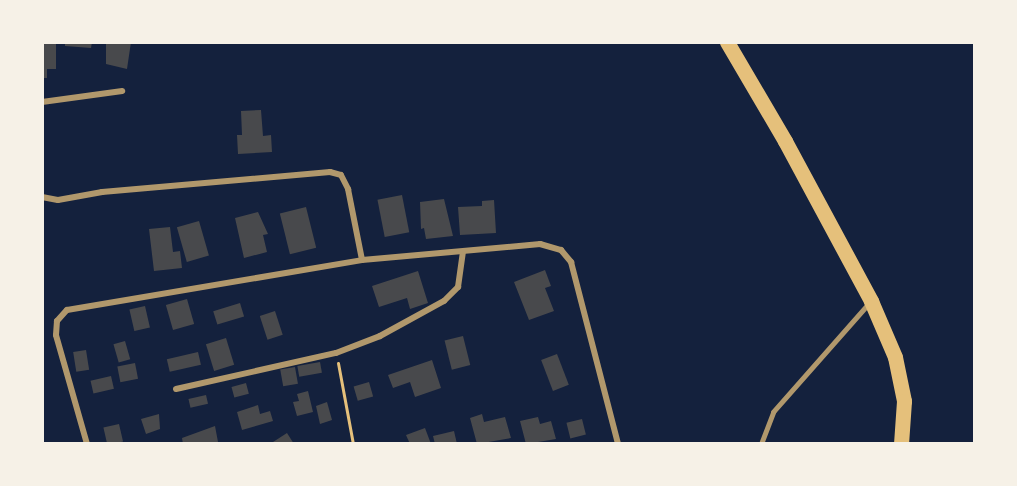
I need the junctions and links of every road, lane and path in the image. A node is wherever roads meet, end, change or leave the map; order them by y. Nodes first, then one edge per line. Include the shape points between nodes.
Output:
1 (727, 42) edge
2 (122, 91) dead end
3 (42, 102) edge
4 (42, 197) edge
5 (464, 253) junction
6 (362, 260) junction
7 (871, 301) junction
8 (336, 352) junction
9 (176, 389) dead end
10 (87, 444) edge
11 (353, 444) edge
12 (618, 444) edge
13 (761, 444) edge
14 (901, 444) edge

1 - 7 highway
2 - 3 street
4 - 6 street via 58,200 102,192 330,172 341,175 348,189
5 - 6 street via 415,253
5 - 8 street via 458,287 444,302 380,336
5 - 12 street via 540,244 561,250 566,256 594,343
6 - 10 street via 67,310 57,321 56,335
7 - 13 lane via 773,412
7 - 14 highway via 895,357 901,382
8 - 9 street
8 - 11 path

